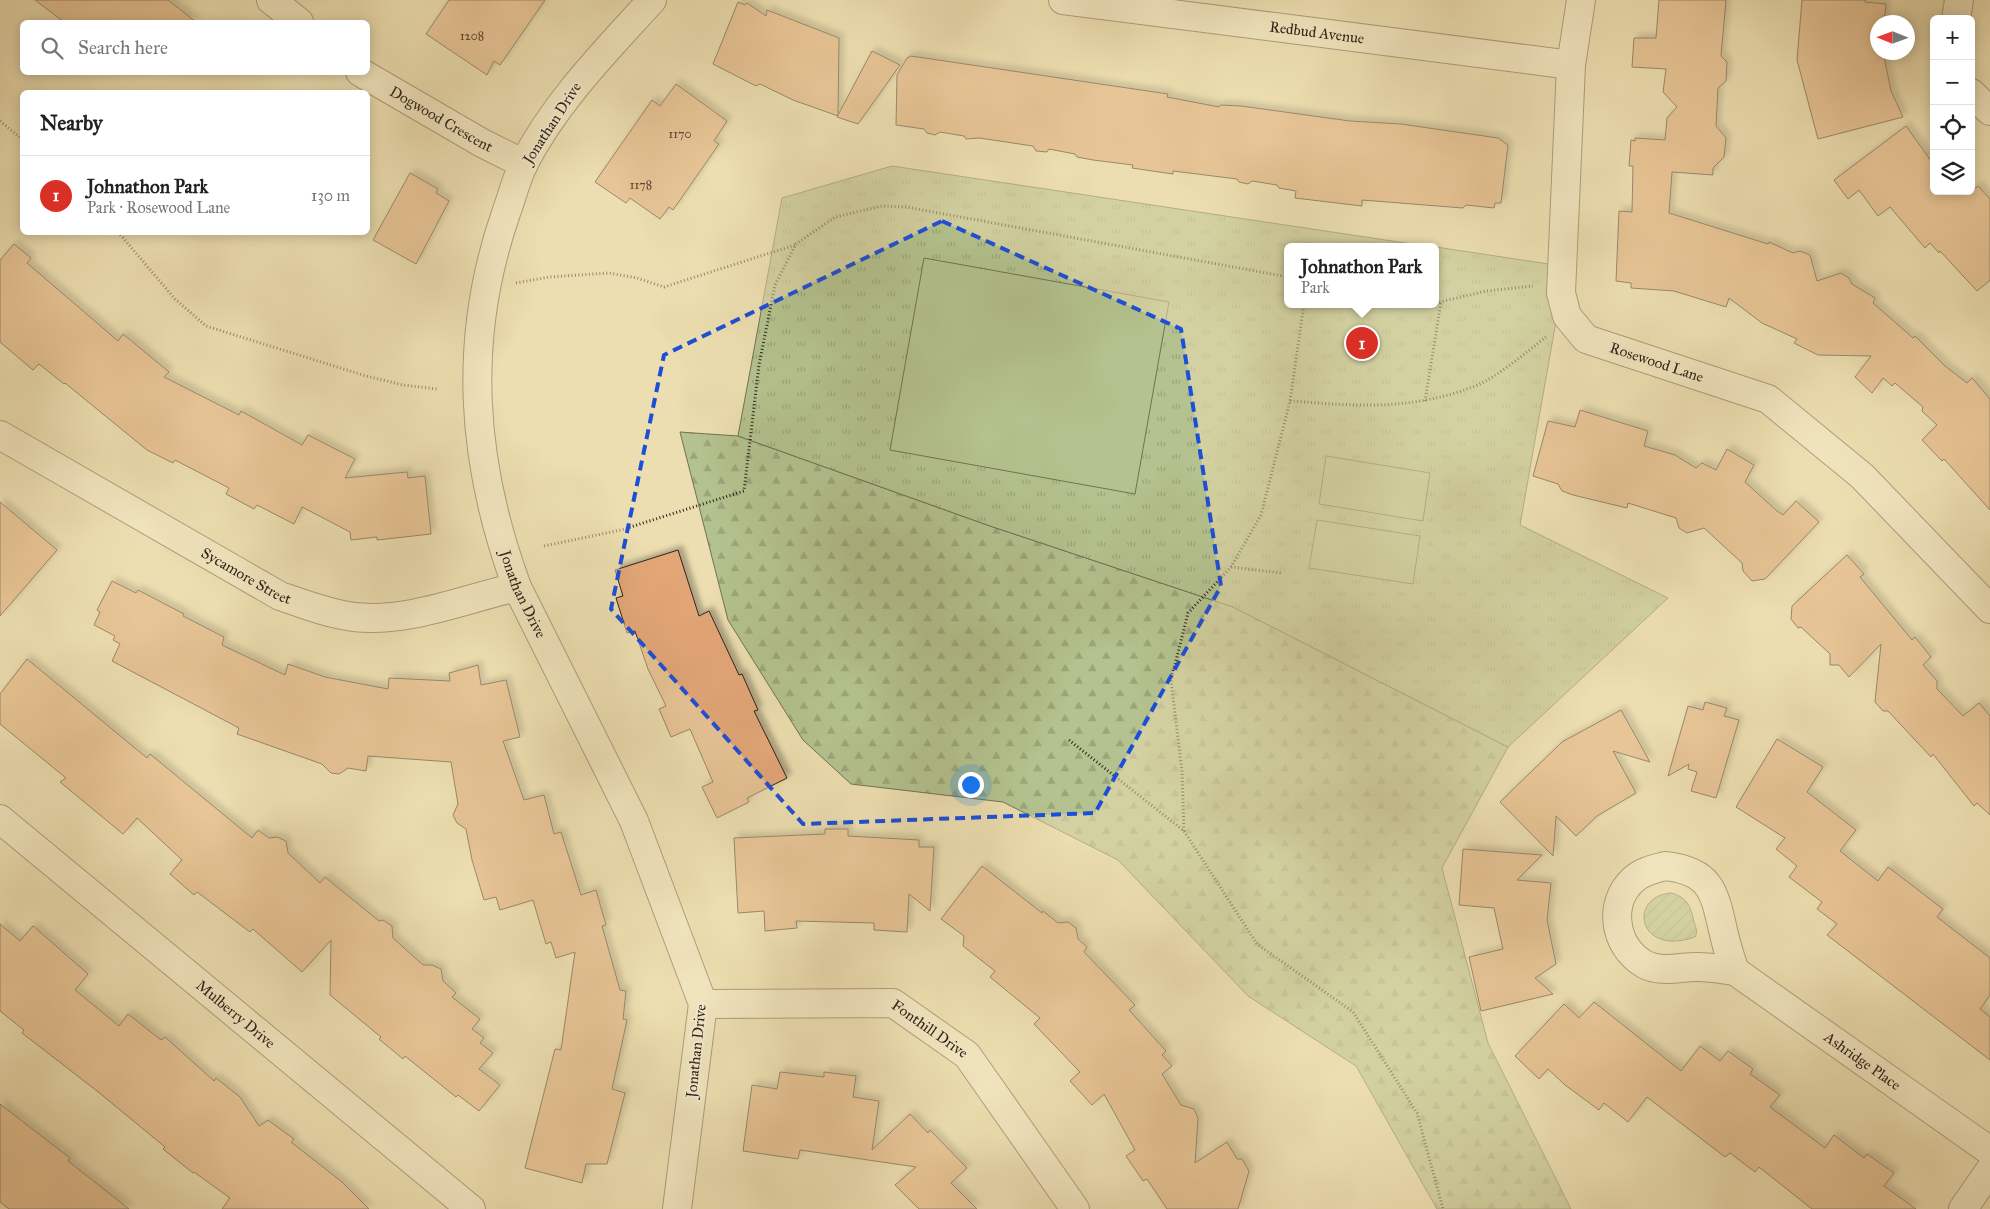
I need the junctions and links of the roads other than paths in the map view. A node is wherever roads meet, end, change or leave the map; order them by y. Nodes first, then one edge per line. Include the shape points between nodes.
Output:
1 (272, 0) edge
2 (652, 0) edge
3 (1063, 0) edge
4 (1581, 0) edge
5 (1959, 0) edge
6 (1212, 10) edge
7 (1957, 15) edge
8 (297, 20) edge
9 (1571, 65) junction
10 (365, 75) edge
11 (1975, 97) edge
12 (1990, 111) edge
13 (524, 164) junction
14 (0, 435) edge
15 (517, 587) junction
16 (1990, 609) edge
17 (0, 819) edge
18 (1735, 971) junction
19 (703, 1004) junction
20 (1990, 1151) edge
21 (1990, 1170) edge
22 (471, 1209) edge
23 (677, 1209) edge
24 (1075, 1209) edge
25 (1963, 1209) edge

1 - 8 street
2 - 13 street, Jonathan Drive via 570,92
3 - 6 street, Redbud Avenue
4 - 9 street, Rosewood Lane
5 - 7 street
6 - 9 street, Redbud Avenue
9 - 16 street, Rosewood Lane via 1560,293 1567,316 1586,339 1768,399 1862,476
10 - 13 street, Dogwood Crescent
11 - 12 street
13 - 15 street, Jonathan Drive via 495,245 478,336 478,433 485,477
14 - 15 street, Sycamore Street via 280,596 316,608 354,617 384,618
15 - 19 street, Jonathan Drive via 634,821
17 - 22 street, Mulberry Drive
18 - 18 street, Ashridge Place via 1718,903 1710,887 1698,875 1682,868 1665,866 1648,870 1623,892 1617,925 1632,955 1662,969 1696,967
18 - 20 street, Ashridge Place
19 - 23 street, Jonathan Drive
19 - 24 street, Fonthill Drive via 893,1004 967,1055
21 - 25 street

